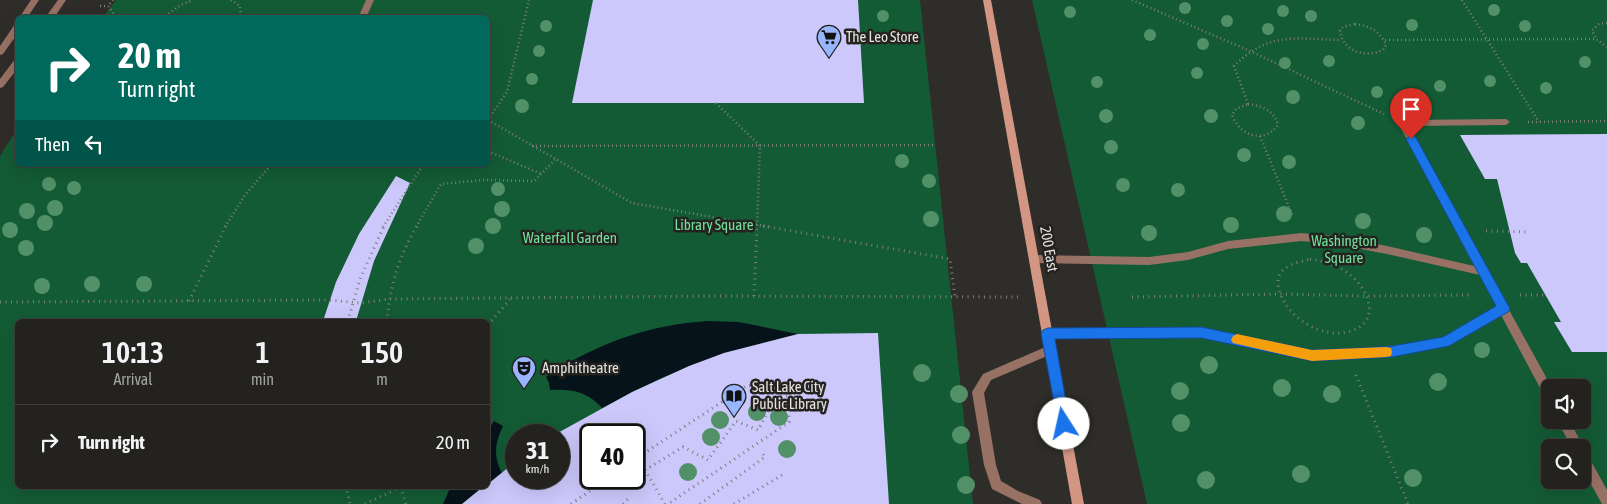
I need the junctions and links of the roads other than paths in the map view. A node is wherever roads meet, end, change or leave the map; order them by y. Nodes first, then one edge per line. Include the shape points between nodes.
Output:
1 (35, 0) edge
2 (62, 0) edge
3 (370, 0) edge
4 (987, 0) edge
5 (25, 15) edge
6 (51, 15) edge
7 (363, 15) edge
8 (15, 30) edge
9 (0, 52) edge
10 (15, 65) edge
11 (0, 85) edge
12 (1506, 122) road end
13 (1034, 259) junction
14 (1484, 272) junction
15 (1504, 308) junction
16 (1048, 334) junction
17 (1050, 350) junction
18 (1541, 379) edge
19 (1591, 473) edge
20 (1607, 502) edge
21 (1036, 504) edge
22 (1078, 504) edge

1 - 5 street
2 - 6 street
3 - 7 street
4 - 13 street, 200 East
8 - 9 street
10 - 11 street
12 - 14 street via 1402,123
13 - 14 street via 1149,261 1188,256 1228,245 1301,237 1387,250
13 - 16 street, 200 East
14 - 15 street
15 - 16 street via 1445,342 1392,352 1312,355 1201,332
15 - 18 street
16 - 17 street, 200 East
17 - 21 street via 987,377 978,392 996,485
17 - 22 street, 200 East
19 - 20 street

